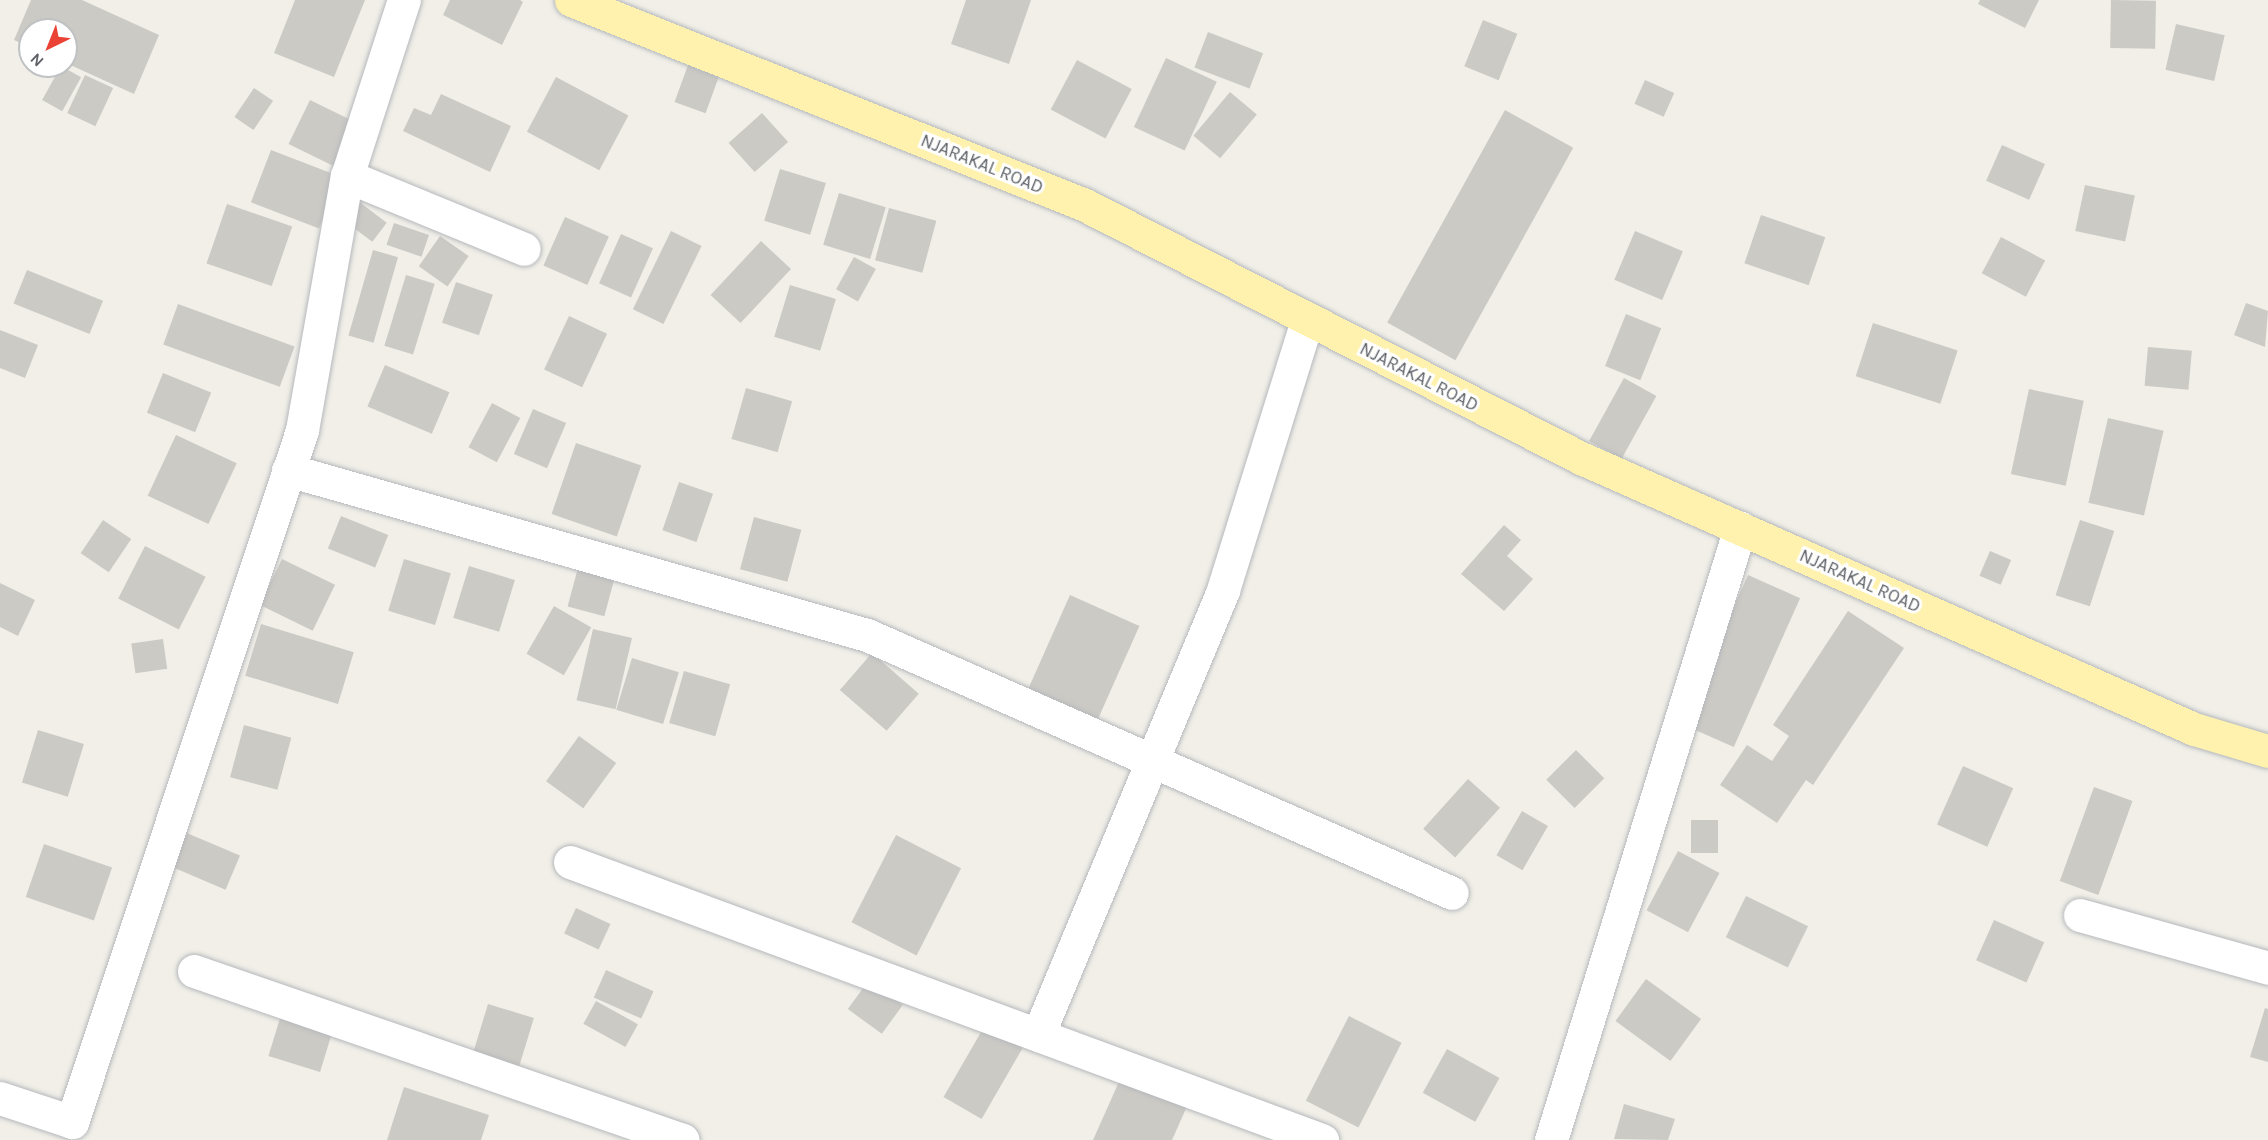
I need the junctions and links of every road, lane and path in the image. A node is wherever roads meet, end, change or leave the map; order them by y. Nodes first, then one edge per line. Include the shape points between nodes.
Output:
1 (404, 0) edge
2 (571, 0) edge
3 (347, 176) junction
4 (524, 249) dead end
5 (1307, 320) junction
6 (288, 470) junction
7 (1740, 528) junction
8 (2268, 751) edge
9 (1152, 760) junction
10 (570, 862) dead end
11 (1452, 893) dead end
12 (2080, 915) dead end
13 (2268, 968) edge
14 (194, 971) dead end
15 (1038, 1035) junction
16 (0, 1098) edge
17 (684, 1140) edge
18 (1322, 1140) edge
19 (1551, 1140) edge

1 - 3 street
2 - 5 main road, NJARAKAL ROAD via 1084,205
3 - 4 street
3 - 6 street via 302,430
5 - 7 main road, NJARAKAL ROAD via 1581,458
5 - 9 street via 1223,590
6 - 9 street via 867,635
6 - 16 street via 72,1122
7 - 8 main road, NJARAKAL ROAD via 2194,729
7 - 19 street
9 - 11 street
9 - 15 street
10 - 15 street
12 - 13 street
14 - 17 street
15 - 18 street

